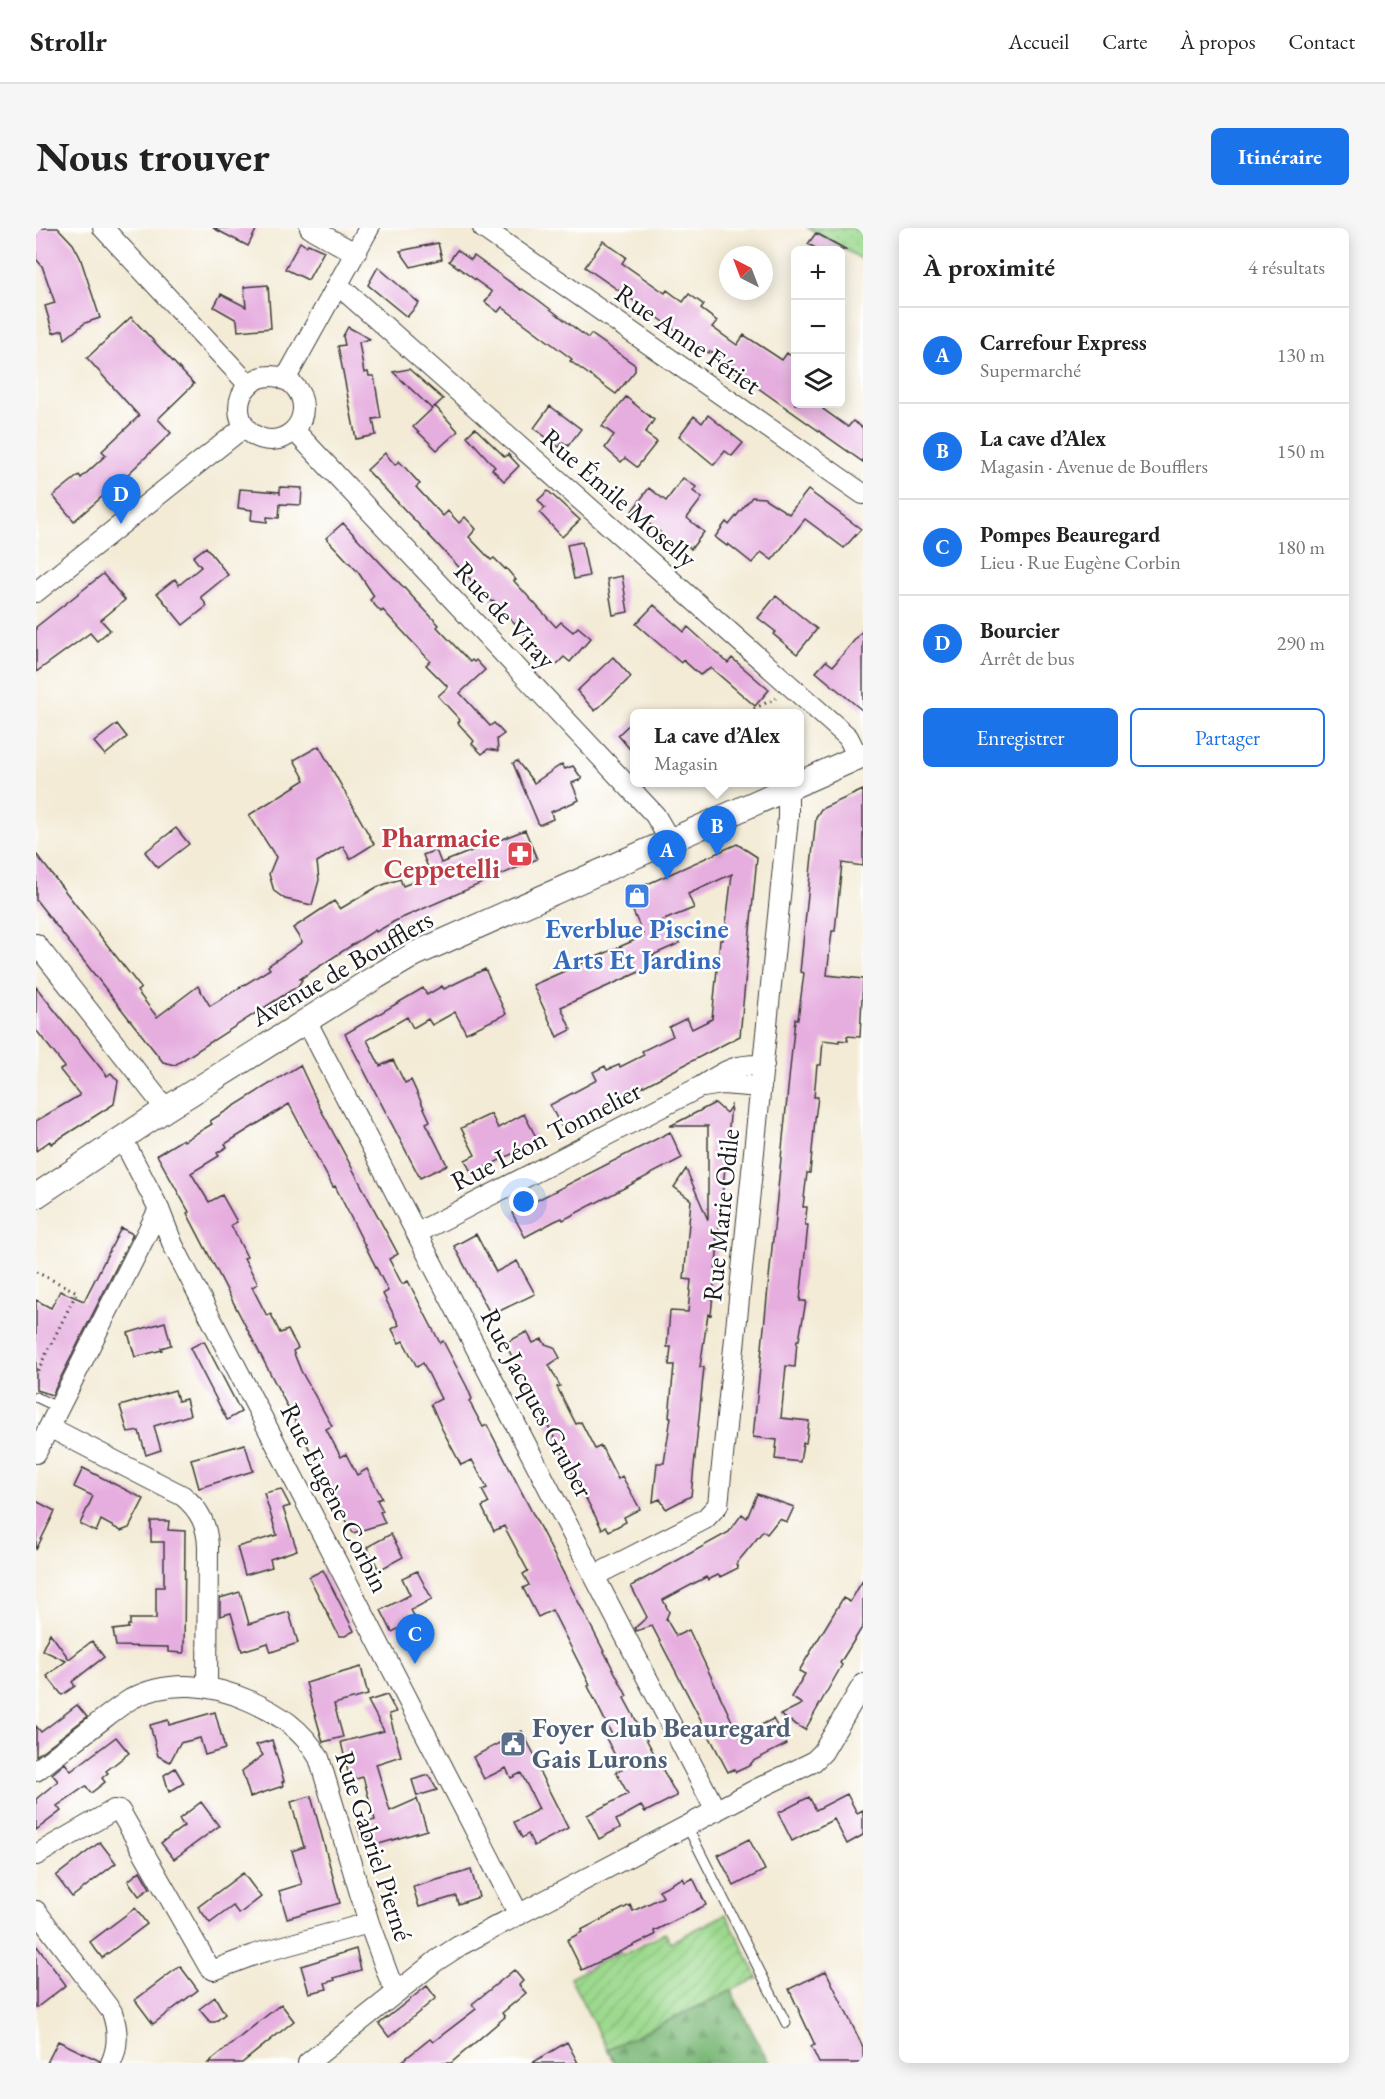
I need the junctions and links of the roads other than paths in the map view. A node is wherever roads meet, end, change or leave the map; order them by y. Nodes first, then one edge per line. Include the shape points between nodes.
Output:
1 (103, 228) edge
2 (310, 228) edge
3 (369, 228) edge
4 (483, 228) edge
5 (355, 253) junction
6 (338, 285) junction
7 (285, 380) junction
8 (249, 385) junction
9 (244, 427) junction
10 (294, 430) junction
11 (863, 494) edge
12 (36, 592) edge
13 (860, 756) edge
14 (804, 780) edge
15 (789, 787) edge
16 (784, 789) junction
17 (670, 841) junction
18 (36, 944) edge
19 (307, 1022) junction
20 (764, 1065) junction
21 (700, 1087) junction
22 (761, 1088) junction
23 (166, 1109) junction
24 (122, 1138) junction
25 (36, 1196) edge
26 (159, 1209) junction
27 (417, 1233) junction
28 (36, 1397) edge
29 (59, 1408) junction
30 (49, 1427) junction
31 (36, 1454) edge
32 (596, 1575) junction
33 (207, 1687) junction
34 (862, 1687) edge
35 (36, 1771) edge
36 (716, 1811) junction
37 (687, 1826) junction
38 (36, 1855) edge
39 (36, 1911) edge
40 (519, 1915) junction
41 (369, 1923) junction
42 (398, 1991) junction
43 (786, 2023) dead end
44 (111, 2063) edge
45 (308, 2063) edge

1 - 8 street
2 - 5 street
3 - 5 street
4 - 11 street, Rue Anne Fériet
5 - 6 street
6 - 7 street
6 - 13 street, Rue Émile Moselly via 848,737
7 - 8 street via 266,377
7 - 10 street via 294,387 302,403
8 - 9 street via 240,399
9 - 10 street via 254,436 270,440
9 - 12 street
10 - 17 street, Rue de Viray via 655,815
13 - 14 street, Avenue de Boufflers
15 - 16 street, Avenue de Boufflers
16 - 17 street, Avenue de Boufflers
16 - 20 street, Rue Marie Odile via 788,818
17 - 19 street, Avenue de Boufflers via 415,954
18 - 23 street
19 - 23 street, Avenue de Boufflers
19 - 27 street, Rue Jacques Gruber
20 - 21 street, Rue Léon Tonnelier via 738,1066
20 - 22 street, Rue Marie Odile
21 - 22 street, Rue Léon Tonnelier via 722,1084
21 - 27 street, Rue Léon Tonnelier
22 - 32 street, Rue Marie Odile via 718,1506 705,1519
23 - 24 street, Avenue de Boufflers
24 - 25 street, Avenue de Boufflers
24 - 26 street, Rue Eugène Corbin
26 - 29 street
26 - 40 street, Rue Eugène Corbin via 173,1245
27 - 32 street, Rue Jacques Gruber
28 - 29 lane
29 - 30 street
30 - 31 street
30 - 33 street via 183,1496 199,1512 208,1539
32 - 36 street, Rue Jacques Gruber
33 - 35 street, Rue Gabriel Pierné via 173,1685 133,1698
33 - 41 street, Rue Gabriel Pierné via 244,1698 278,1715 314,1748
34 - 36 street via 818,1759
36 - 37 street
37 - 40 street
37 - 43 lane
38 - 41 street via 114,1810 120,1811 214,1970 259,1953
39 - 44 street via 112,2012 117,2045
40 - 42 street via 450,1952
41 - 42 street, Rue Gabriel Pierné via 390,1980
42 - 45 street

